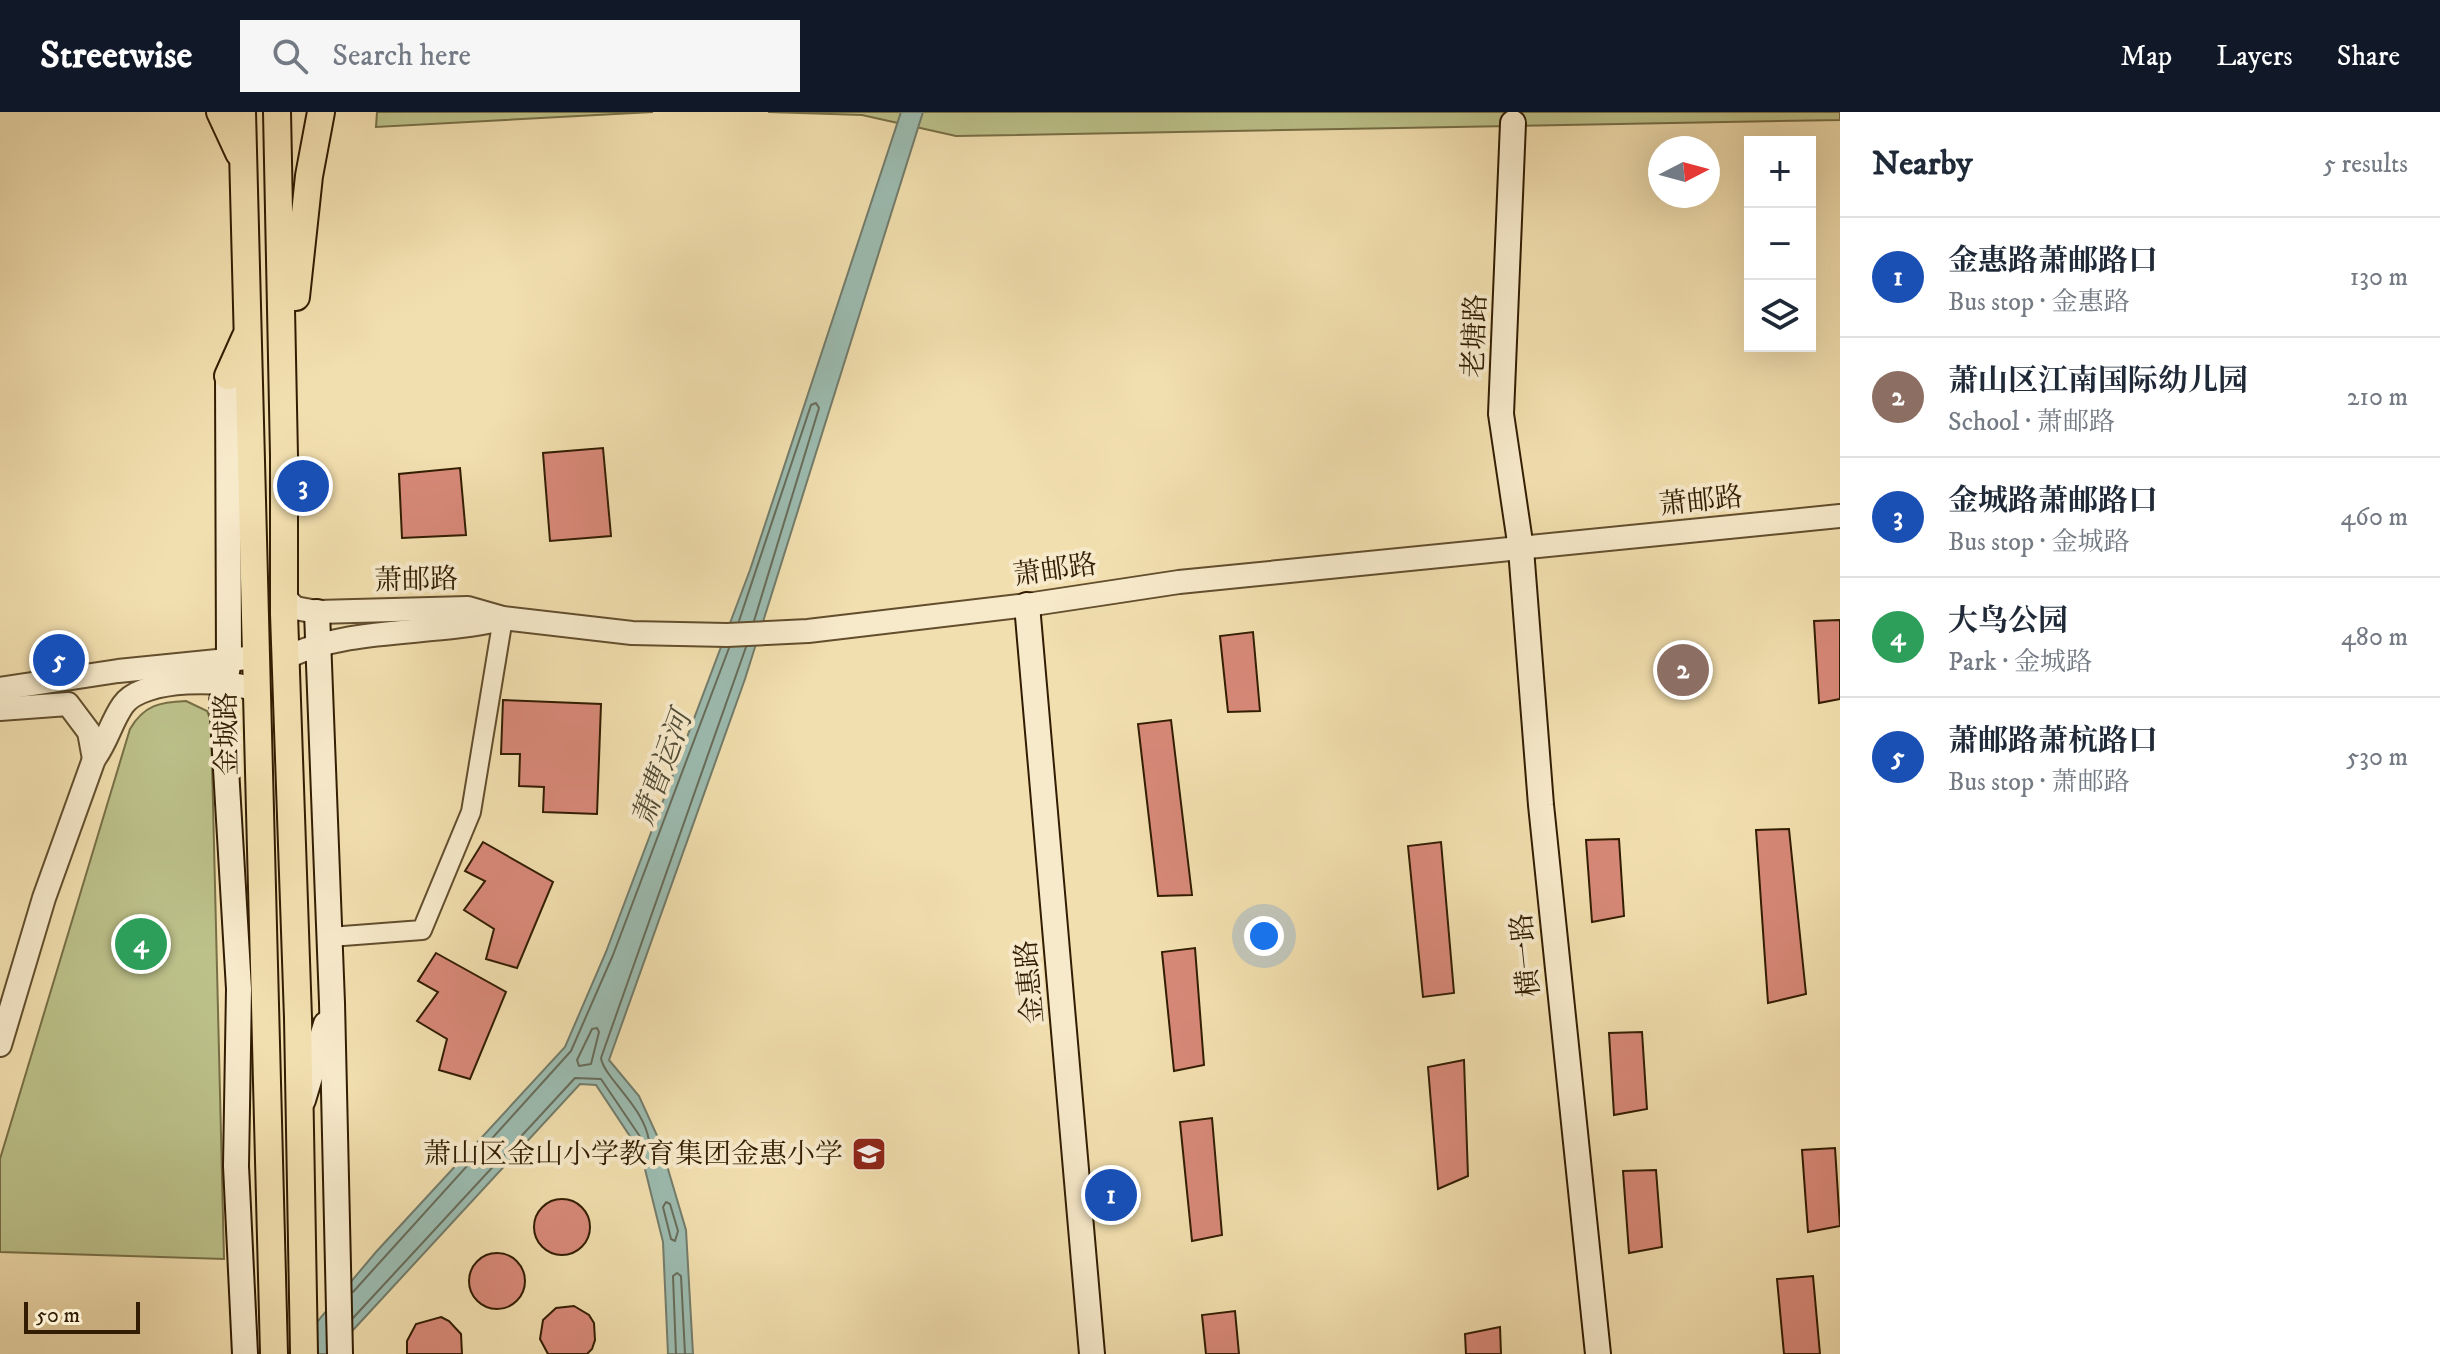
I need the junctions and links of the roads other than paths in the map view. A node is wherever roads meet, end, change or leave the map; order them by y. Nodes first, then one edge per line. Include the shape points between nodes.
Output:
1 (220, 112) edge
2 (242, 112) edge
3 (277, 112) edge
4 (321, 112) edge
5 (1511, 116) edge
6 (244, 167) junction
7 (249, 331) junction
8 (228, 376) joint
9 (284, 456) junction
10 (1840, 516) edge
11 (1521, 549) junction
12 (284, 597) junction
13 (1027, 605) junction
14 (317, 612) junction
15 (503, 618) junction
16 (319, 644) junction
17 (257, 657) junction
18 (285, 658) junction
19 (227, 671) junction
20 (0, 689) edge
21 (258, 691) junction
22 (0, 709) edge
23 (94, 759) junction
24 (330, 937) junction
25 (332, 1003) junction
26 (0, 1045) edge
27 (300, 1110) junction
28 (304, 1343) edge
29 (245, 1354) edge
30 (274, 1354) edge
31 (340, 1354) edge
32 (1092, 1354) edge
33 (1598, 1354) edge

1 - 6 main road
2 - 6 main road, 金城路
3 - 9 main road
4 - 9 main road via 302,236
5 - 11 main road, 老塘路 via 1501,414
6 - 7 main road, 金城路
7 - 8 main road
7 - 17 main road, 金城路
8 - 19 main road, 金城路
9 - 12 main road
10 - 11 street, 萧邮路
11 - 13 street, 萧邮路 via 1179,582
11 - 33 main road, 横一路 via 1541,805
12 - 14 street, 萧邮路 via 295,608
12 - 18 main road
13 - 15 street, 萧邮路 via 727,635 632,633
13 - 32 main road, 金惠路
14 - 15 street, 萧邮路 via 468,608
14 - 16 main road
15 - 16 street via 463,628
15 - 24 street via 471,812 422,930
16 - 18 street
16 - 24 main road
17 - 19 street
17 - 21 main road, 金城路
18 - 27 main road
19 - 20 street via 118,671
19 - 21 street
19 - 23 street via 135,692
19 - 29 main road, 金城路 via 222,701 239,989 236,1166
21 - 30 main road, 金城路
22 - 23 street via 68,704 89,732
23 - 26 street via 44,898
24 - 25 main road
25 - 27 main road
25 - 31 main road
27 - 28 main road

